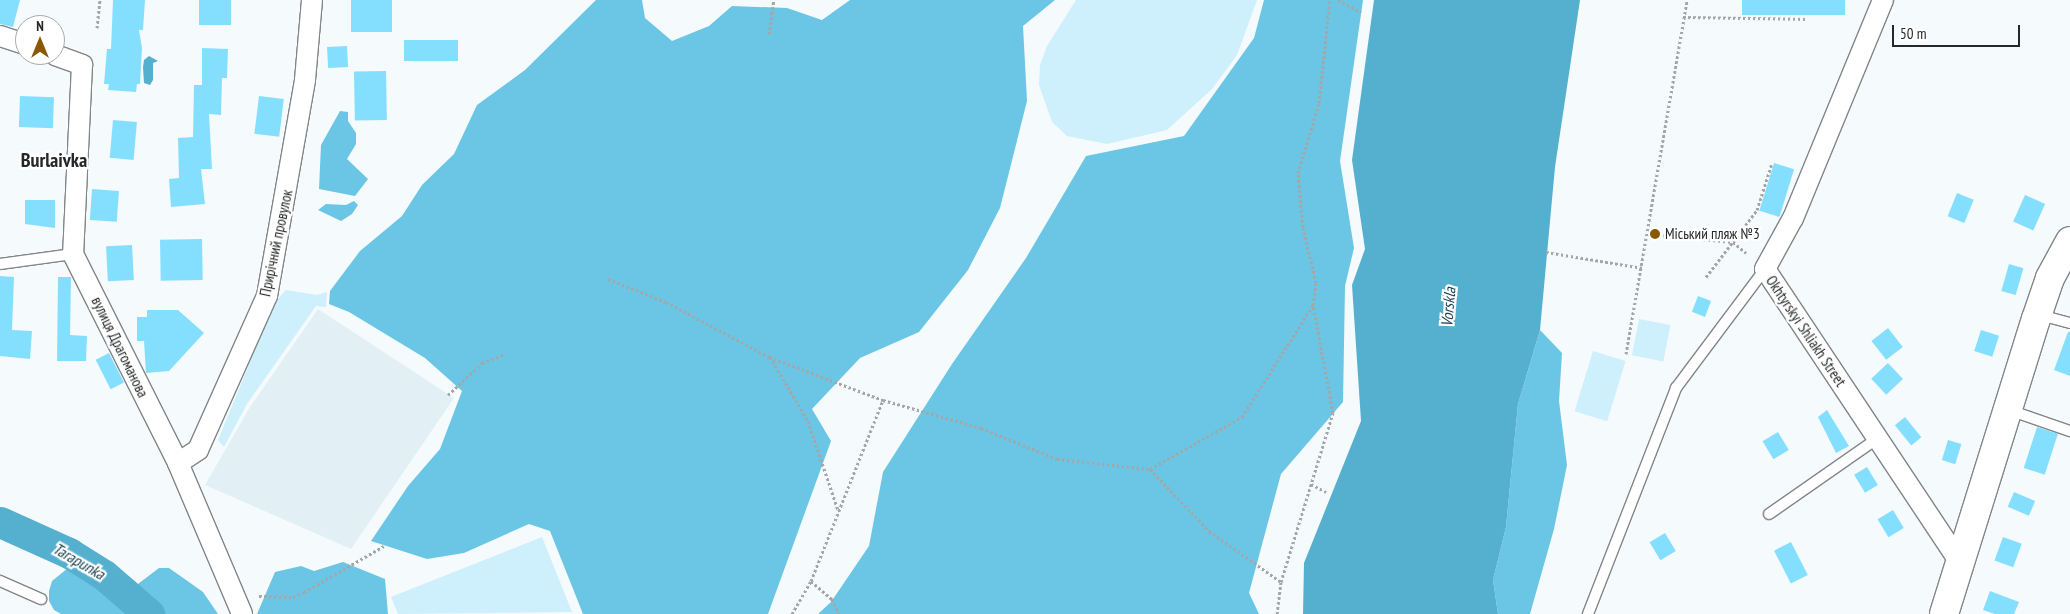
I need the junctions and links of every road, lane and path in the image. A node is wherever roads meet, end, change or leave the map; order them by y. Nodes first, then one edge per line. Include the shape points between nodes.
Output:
1 (100, 0) edge
2 (312, 0) edge
3 (774, 0) edge
4 (1330, 0) edge
5 (1338, 0) edge
6 (1687, 0) edge
7 (1883, 0) edge
8 (1361, 12) dead end
9 (1683, 17) junction
10 (1808, 19) dead end
11 (97, 28) dead end
12 (769, 34) dead end
13 (0, 36) edge
14 (15, 41) edge
15 (65, 59) edge
16 (1772, 163) dead end
17 (1648, 234) junction
18 (2070, 241) edge
19 (1733, 242) junction
20 (1546, 252) dead end
21 (1746, 253) dead end
22 (73, 254) junction
23 (0, 264) edge
24 (1643, 268) junction
25 (1765, 269) junction
26 (1706, 277) dead end
27 (608, 279) dead end
28 (1314, 305) junction
29 (2037, 314) junction
30 (2070, 323) edge
31 (505, 354) dead end
32 (1626, 354) dead end
33 (770, 357) junction
34 (448, 395) dead end
35 (883, 400) junction
36 (2008, 409) junction
37 (2070, 432) edge
38 (1878, 438) junction
39 (178, 463) junction
40 (1150, 470) junction
41 (1311, 484) junction
42 (1326, 492) dead end
43 (839, 511) junction
44 (1769, 514) dead end
45 (384, 546) dead end
46 (1960, 563) junction
47 (0, 581) edge
48 (810, 582) junction
49 (1280, 582) junction
50 (259, 596) dead end
51 (41, 598) dead end
52 (242, 613) edge
53 (792, 614) edge
54 (840, 614) edge
55 (1277, 614) edge
56 (1588, 614) edge
57 (1944, 614) edge

1 - 11 path
2 - 39 street, Прирічний провулок via 305,80 266,296 198,450
3 - 12 path
4 - 28 path via 1319,103 1298,173 1303,227 1316,283
5 - 8 path
6 - 9 path
7 - 25 street, Okhtyrskyi Shliakh Street via 1808,182
9 - 10 path
9 - 17 path
13 - 14 street
15 - 22 street, вулиця Драгоманова via 82,65
16 - 19 path via 1757,210
17 - 19 path
17 - 24 path
18 - 29 main road via 2050,278
19 - 21 path
19 - 26 path
20 - 24 path
22 - 23 lane
22 - 39 street, вулиця Драгоманова
24 - 32 path
25 - 38 street, Okhtyrskyi Shliakh Street
25 - 56 lane via 1676,388
27 - 33 path via 666,302
28 - 40 path via 1242,417
28 - 41 path via 1333,413
29 - 30 lane
29 - 36 main road
31 - 34 path via 482,363
33 - 35 path
33 - 43 path via 808,421
35 - 40 path via 981,428 1057,459
35 - 43 path
36 - 37 lane
36 - 46 main road
38 - 44 lane
38 - 46 street, Okhtyrskyi Shliakh Street
39 - 52 street, вулиця Драгоманова
40 - 49 path via 1209,531
41 - 42 path
41 - 49 path
43 - 48 path
45 - 50 path via 304,592 293,596
46 - 57 main road
47 - 51 lane
48 - 53 path
48 - 54 path via 832,599
49 - 55 path

